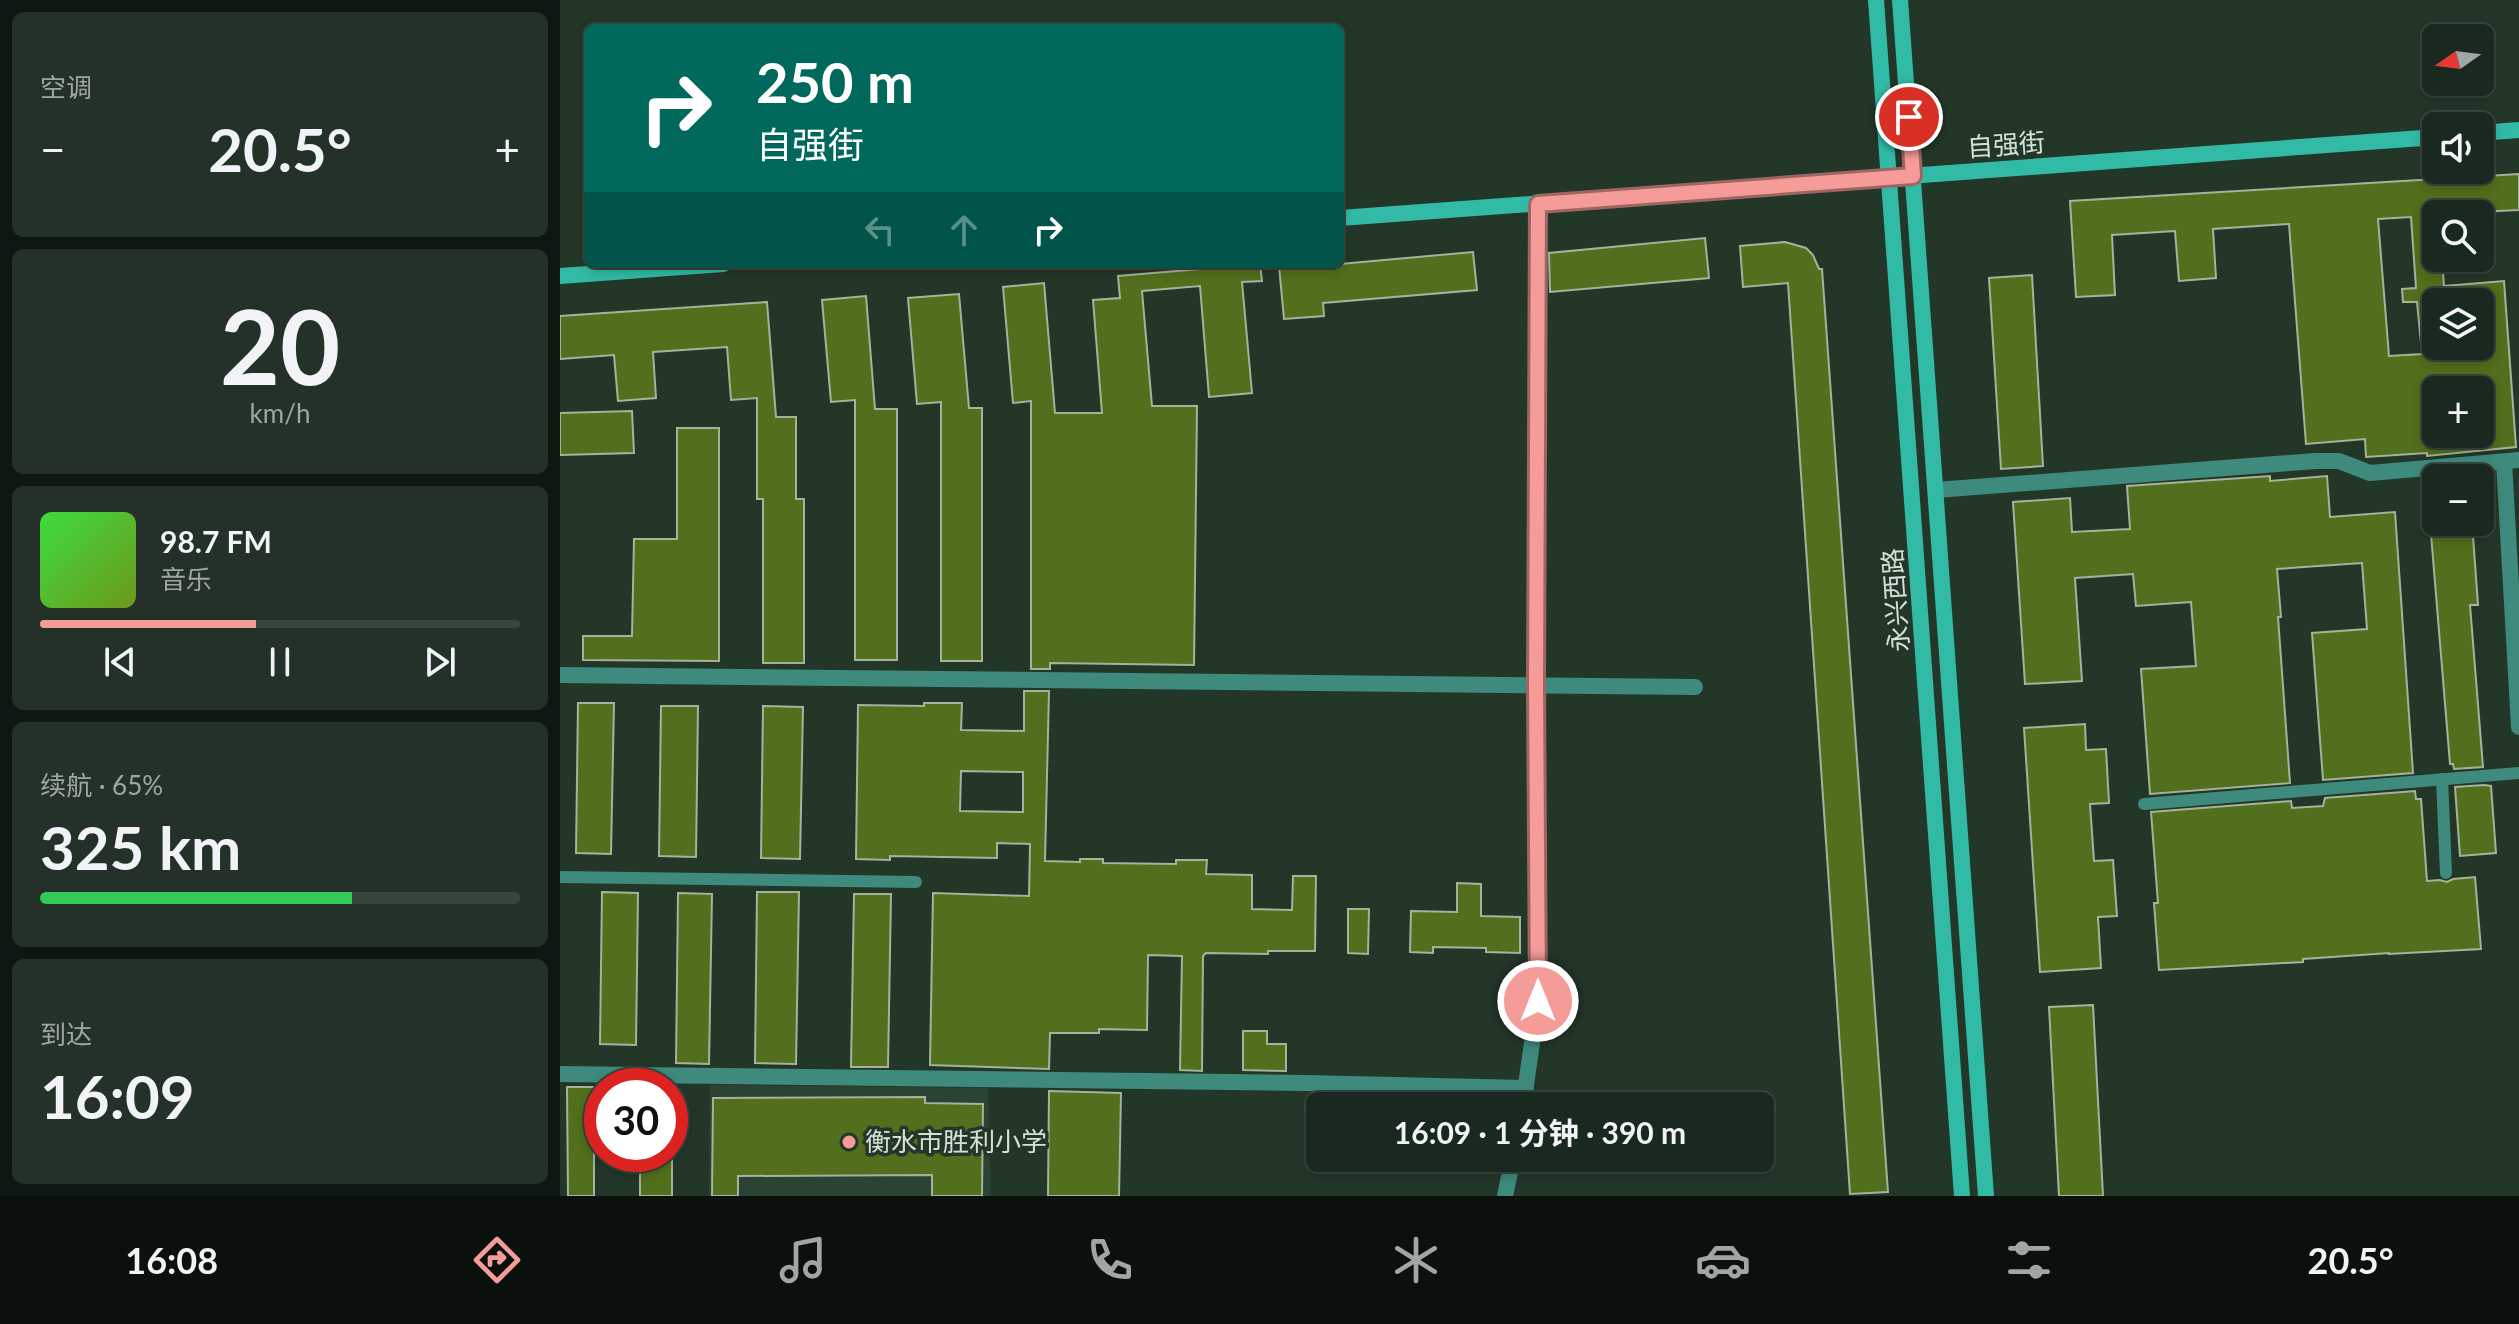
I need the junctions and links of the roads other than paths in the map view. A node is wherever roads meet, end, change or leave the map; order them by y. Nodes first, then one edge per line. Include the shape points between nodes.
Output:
1 (1876, 0) edge
2 (1900, 0) edge
3 (2519, 130) edge
4 (2494, 132) edge
5 (2422, 138) edge
6 (1913, 176) junction
7 (1889, 177) junction
8 (1538, 204) junction
9 (1344, 218) edge
10 (669, 268) edge
11 (560, 276) edge
12 (2511, 461) edge
13 (1936, 490) junction
14 (560, 675) edge
15 (1536, 685) junction
16 (1695, 687) dead end
17 (2519, 727) edge
18 (2519, 773) edge
19 (2442, 779) junction
20 (2144, 804) dead end
21 (2446, 873) dead end
22 (560, 877) edge
23 (916, 882) dead end
24 (560, 1074) edge
25 (1526, 1088) junction
26 (1525, 1092) edge
27 (1510, 1172) edge
28 (1505, 1196) edge
29 (1962, 1196) edge
30 (1986, 1196) edge

1 - 7 main road, 永兴西路
2 - 6 main road, 永兴西路
3 - 4 main road
5 - 6 main road, 自强街
6 - 7 main road, 自强街
6 - 13 main road, 永兴西路
7 - 8 main road, 自强街
7 - 29 main road, 永兴西路
8 - 9 main road, 自强街
8 - 15 street
10 - 11 main road
12 - 13 street via 2370,473 2339,461 2316,461
12 - 17 street
13 - 30 main road, 永兴西路
14 - 15 street
15 - 16 street
15 - 25 street via 1538,1001
18 - 19 lane
19 - 20 lane
19 - 21 lane
22 - 23 lane
24 - 25 street
25 - 26 street
27 - 28 street

